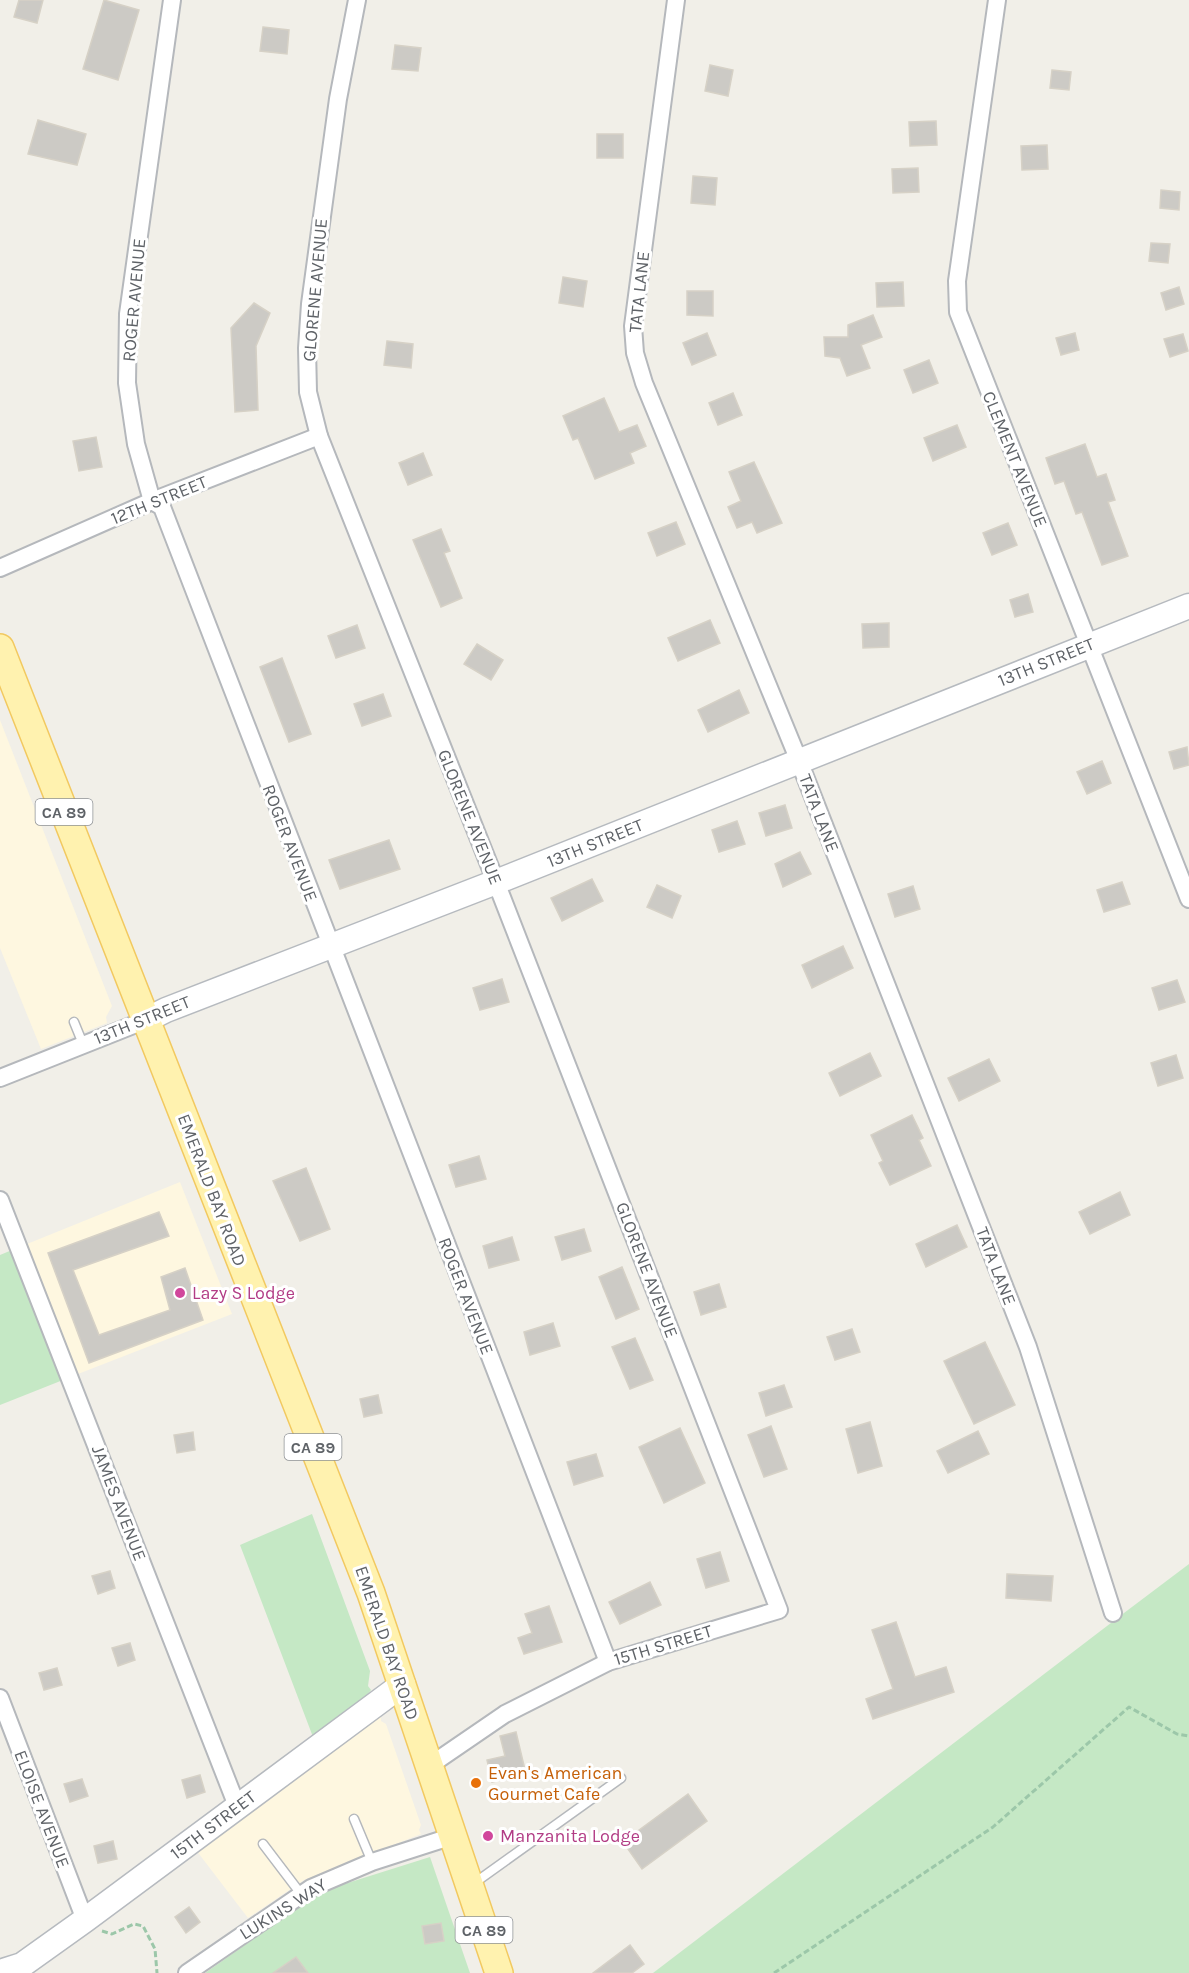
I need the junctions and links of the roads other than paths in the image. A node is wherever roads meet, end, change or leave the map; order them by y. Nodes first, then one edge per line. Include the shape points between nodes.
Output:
1 (172, 0) edge
2 (357, 0) edge
3 (676, 0) edge
4 (997, 0) edge
5 (319, 436) junction
6 (152, 501) junction
7 (0, 568) edge
8 (1189, 606) edge
9 (1089, 645) junction
10 (0, 648) edge
11 (799, 761) junction
12 (496, 882) junction
13 (1189, 899) edge
14 (330, 948) junction
15 (146, 1020) junction
16 (74, 1022) dead end
17 (83, 1044) junction
18 (0, 1078) edge
19 (0, 1200) edge
20 (779, 1610) joint
21 (1113, 1613) dead end
22 (608, 1662) junction
23 (403, 1684) junction
24 (0, 1698) edge
25 (429, 1766) junction
26 (621, 1778) dead end
27 (237, 1806) junction
28 (354, 1819) dead end
29 (453, 1836) junction
30 (263, 1844) dead end
31 (372, 1862) junction
32 (470, 1886) junction
33 (301, 1894) junction
34 (89, 1918) junction
35 (13, 1970) edge
36 (188, 1973) edge
37 (499, 1973) edge

1 - 6 street, ROGER AVENUE via 128,314 127,383 136,444
2 - 5 street, GLORENE AVENUE via 338,99 310,304 308,392
3 - 11 street, TATA LANE via 633,326 635,353
4 - 9 street, CLEMENT AVENUE via 957,281 958,312
5 - 6 street, 12TH STREET
5 - 12 street, GLORENE AVENUE
6 - 7 street, 12TH STREET
6 - 14 street, ROGER AVENUE via 162,507
8 - 9 street, 13TH STREET
9 - 11 street, 13TH STREET
9 - 13 street, CLEMENT AVENUE
10 - 15 main road, EMERALD BAY ROAD / CA 89
11 - 12 street, 13TH STREET
11 - 21 street, TATA LANE via 1028,1347
12 - 14 street, 13TH STREET
12 - 20 street, GLORENE AVENUE
14 - 15 street, 13TH STREET
14 - 22 street, ROGER AVENUE
15 - 17 street, 13TH STREET
15 - 23 main road, EMERALD BAY ROAD / CA 89
16 - 17 lane
17 - 18 street, 13TH STREET
19 - 27 street, JAMES AVENUE
20 - 22 street, 15TH STREET
22 - 25 street, 15TH STREET via 505,1714
23 - 25 main road, EMERALD BAY ROAD / CA 89
23 - 27 street, 15TH STREET
24 - 34 street, ELOISE AVENUE
25 - 29 main road, EMERALD BAY ROAD / CA 89
26 - 32 lane
27 - 34 street, 15TH STREET
28 - 31 lane
29 - 31 street, LUKINS WAY
29 - 32 main road, EMERALD BAY ROAD / CA 89
30 - 33 lane
31 - 33 street, LUKINS WAY
32 - 37 main road, EMERALD BAY ROAD / CA 89
33 - 36 street, LUKINS WAY
34 - 35 street, 15TH STREET

